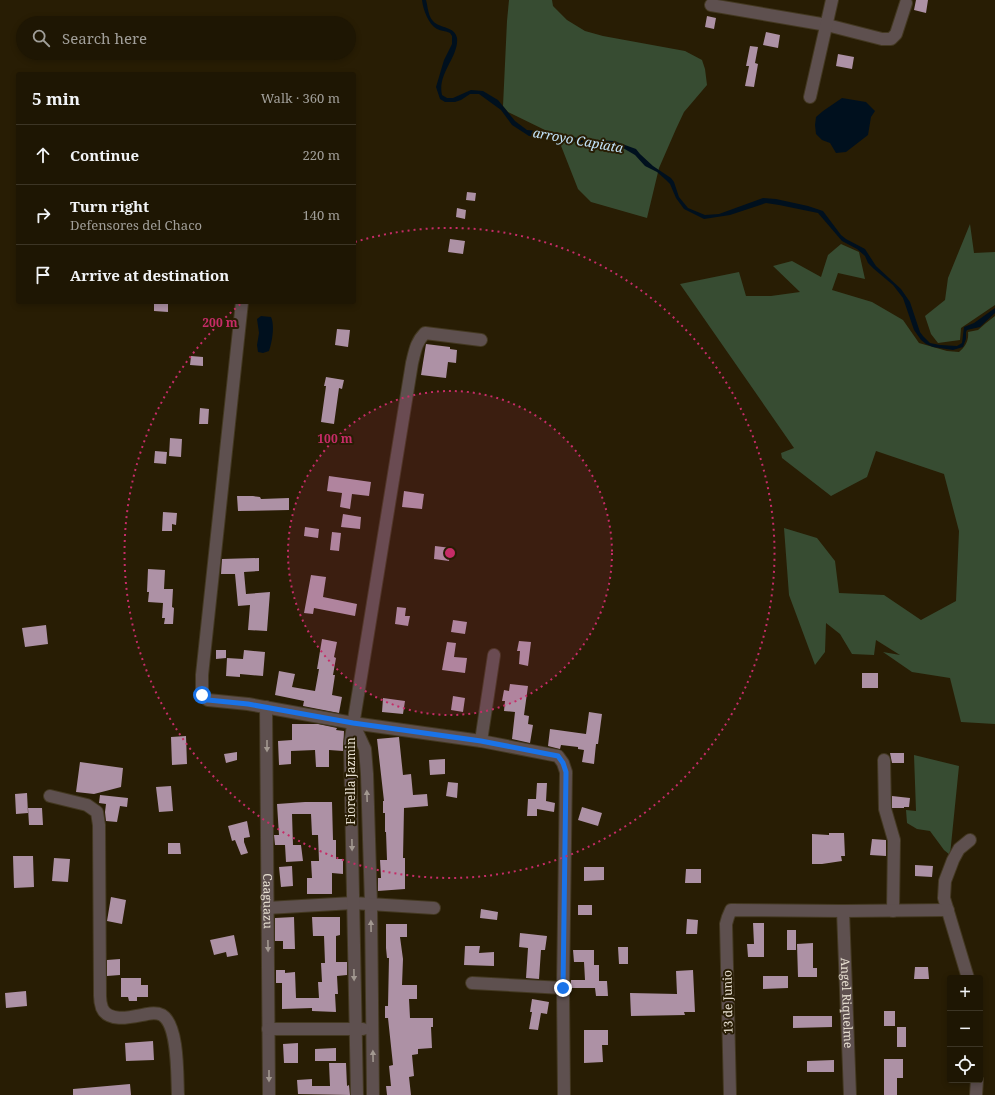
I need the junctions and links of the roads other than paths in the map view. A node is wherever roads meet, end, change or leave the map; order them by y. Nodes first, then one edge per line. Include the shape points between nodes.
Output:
1 (832, 0) edge
2 (906, 3) dead end
3 (711, 4) dead end
4 (827, 25) junction
5 (810, 97) dead end
6 (242, 304) edge
7 (481, 340) dead end
8 (494, 655) dead end
9 (266, 707) junction
10 (353, 723) junction
11 (481, 741) junction
12 (884, 760) dead end
13 (50, 796) dead end
14 (970, 840) dead end
15 (353, 903) junction
16 (371, 904) junction
17 (267, 908) junction
18 (434, 908) dead end
19 (948, 910) junction
20 (843, 911) junction
21 (893, 911) junction
22 (967, 975) edge
23 (472, 983) dead end
24 (563, 988) junction
25 (268, 1029) junction
26 (355, 1029) junction
27 (372, 1029) junction
28 (977, 1083) edge
29 (178, 1095) edge
30 (269, 1095) edge
31 (357, 1095) edge
32 (373, 1095) edge
33 (564, 1095) edge
34 (730, 1095) edge
35 (850, 1095) edge
36 (976, 1095) edge

1 - 4 street
2 - 4 street via 896,34 890,39
3 - 4 street
4 - 5 street
6 - 9 street via 201,690 202,695 208,700
7 - 10 street via 425,333 417,344
8 - 11 street
9 - 10 street
9 -> 17 street, Caaguazu
10 - 11 street
10 -> 15 street, Fiorella Jazmin via 350,747
16 -> 10 street, Fiorella Jazmin via 365,749
11 - 24 street via 558,756 566,772
12 - 21 street via 885,809 894,840
13 - 29 street via 88,804 97,812 102,1008 108,1015 118,1018 155,1013 163,1016 169,1024 175,1042
14 - 19 street via 959,849 945,881 944,898
15 - 16 street
15 - 17 street
15 -> 26 street, Fiorella Jazmin
16 - 18 street
27 -> 16 street, Fiorella Jazmin
17 -> 25 street, Caaguazu
19 - 21 street
19 - 22 street
20 - 21 street
20 - 34 street, 13 de Junio via 731,910 726,924
20 - 35 street, Angel Riquelme
23 - 24 street
24 - 33 street
25 - 26 street
25 -> 30 street, Caaguazu
26 - 27 street
26 - 31 street, Fiorella Jazmin
32 -> 27 street, Fiorella Jazmin
28 - 36 street

